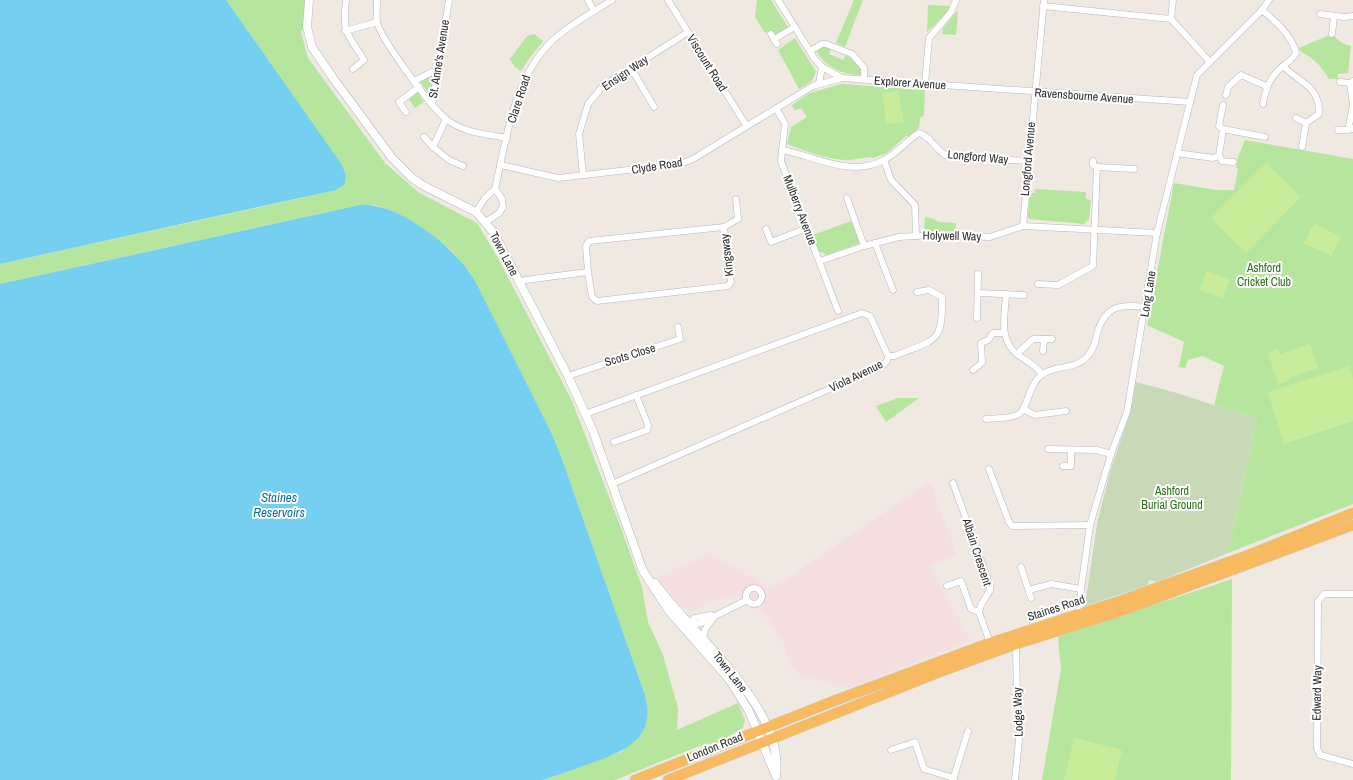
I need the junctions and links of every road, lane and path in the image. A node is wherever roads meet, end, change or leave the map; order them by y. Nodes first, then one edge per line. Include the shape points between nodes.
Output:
1 (310, 0) edge
2 (346, 0) edge
3 (377, 0) edge
4 (449, 0) edge
5 (588, 0) edge
6 (612, 0) edge
7 (668, 0) edge
8 (778, 0) edge
9 (956, 0) edge
10 (1173, 0) edge
11 (1269, 0) edge
12 (1043, 3) edge
13 (1262, 10) junction
14 (594, 11) junction
15 (1320, 14) dead end
16 (1334, 16) junction
17 (1353, 16) edge
18 (1171, 18) junction
19 (377, 22) junction
20 (795, 27) junction
21 (345, 31) junction
22 (688, 32) junction
23 (1332, 34) dead end
24 (774, 39) dead end
25 (810, 51) junction
26 (1209, 61) junction
27 (1283, 66) junction
28 (822, 67) junction
29 (1240, 67) dead end
30 (631, 68) junction
31 (353, 69) dead end
32 (438, 69) junction
33 (1241, 75) junction
34 (842, 78) junction
35 (864, 80) junction
36 (414, 81) junction
37 (1340, 82) dead end
38 (1352, 82) edge
39 (819, 83) junction
40 (925, 84) junction
41 (1266, 86) junction
42 (419, 87) junction
43 (978, 88) joint
44 (1035, 93) junction
45 (1226, 95) dead end
46 (1190, 102) junction
47 (1262, 104) dead end
48 (432, 105) junction
49 (1223, 105) dead end
50 (654, 107) dead end
51 (776, 108) junction
52 (406, 112) dead end
53 (1296, 118) dead end
54 (446, 119) junction
55 (1306, 123) junction
56 (746, 125) junction
57 (1223, 129) junction
58 (1352, 129) edge
59 (1338, 130) dead end
60 (424, 137) dead end
61 (1265, 137) dead end
62 (507, 138) junction
63 (433, 147) junction
64 (1302, 147) dead end
65 (782, 150) junction
66 (1177, 153) junction
67 (1219, 156) junction
68 (884, 160) junction
69 (1028, 161) junction
70 (1093, 161) dead end
71 (1233, 162) dead end
72 (501, 165) junction
73 (463, 166) dead end
74 (1097, 168) junction
75 (1134, 169) dead end
76 (584, 175) junction
77 (495, 189) junction
78 (847, 198) dead end
79 (736, 199) dead end
80 (476, 212) junction
81 (486, 222) junction
82 (1023, 226) junction
83 (724, 227) junction
84 (807, 228) junction
85 (766, 229) dead end
86 (1093, 229) junction
87 (1158, 233) junction
88 (916, 236) junction
89 (875, 243) junction
90 (864, 246) junction
91 (820, 261) junction
92 (588, 272) junction
93 (978, 274) dead end
94 (519, 282) junction
95 (1038, 284) dead end
96 (893, 290) dead end
97 (917, 292) dead end
98 (978, 293) junction
99 (1006, 294) junction
100 (1024, 295) dead end
101 (950, 296) dead end
102 (942, 297) junction
103 (1146, 307) junction
104 (838, 311) dead end
105 (977, 318) dead end
106 (678, 327) dead end
107 (1004, 333) junction
108 (1044, 339) junction
109 (1052, 339) dead end
110 (1043, 351) dead end
111 (1017, 354) junction
112 (888, 356) junction
113 (973, 370) dead end
114 (1042, 374) junction
115 (568, 376) junction
116 (636, 395) junction
117 (1024, 409) junction
118 (1066, 411) dead end
119 (585, 414) junction
120 (986, 419) dead end
121 (614, 442) dead end
122 (1048, 449) dead end
123 (1071, 450) junction
124 (1111, 454) junction
125 (1063, 466) dead end
126 (989, 469) dead end
127 (953, 483) dead end
128 (612, 484) junction
129 (1353, 513) edge
130 (1353, 524) edge
131 (1090, 525) junction
132 (1021, 567) dead end
133 (947, 586) dead end
134 (1081, 589) junction
135 (1029, 590) junction
136 (1353, 594) edge
137 (1031, 598) dead end
138 (747, 600) dead end
139 (979, 612) junction
140 (716, 614) junction
141 (1079, 614) junction
142 (688, 625) junction
143 (703, 638) junction
144 (990, 643) junction
145 (1016, 644) junction
146 (768, 726) junction
147 (757, 731) junction
148 (968, 731) dead end
149 (772, 738) junction
150 (762, 742) junction
151 (891, 750) dead end
152 (1353, 764) edge
153 (776, 778) edge
154 (953, 779) edge
155 (635, 780) edge
156 (668, 780) edge
157 (1015, 780) edge

1 - 80 main road, Town Lane via 307,27 314,51 392,158 424,186
2 - 21 street via 343,22
3 - 19 street
4 - 32 street, St. Anne's Avenue
5 - 14 street
6 - 14 street, Clare Road
7 - 22 street, Viscount Road
8 - 20 street
9 - 40 street via 952,12 929,38
10 - 18 street
11 - 13 street, Long Lane
12 - 18 street
12 - 44 street, Longford Avenue
13 - 26 street, Long Lane
13 - 27 street via 1277,22 1295,49 1294,56
14 - 62 street, Clare Road via 554,38 534,61 521,86
15 - 16 street
16 - 17 street
16 - 23 street
18 - 26 street
19 - 21 street
19 - 36 street via 407,75
20 - 24 street
20 - 25 street
21 - 31 street via 364,60
22 - 30 street, Ensign Way
22 - 56 street, Viscount Road
25 - 28 street
25 - 35 street via 826,44 852,54 864,68
26 - 46 street, Long Lane via 1197,75
27 - 41 street
27 - 55 street via 1293,76 1310,86 1319,104 1319,114
28 - 34 street
28 - 39 street
29 - 33 street
30 - 50 street
30 - 76 street, Ensign Way via 603,86 588,104 579,134
32 - 36 street
32 - 48 street, St. Anne's Avenue
33 - 41 street
33 - 45 street via 1228,87
34 - 35 street, Explorer Avenue
34 - 39 street, Clyde Road
35 - 40 street, Explorer Avenue
36 - 42 street
37 - 38 street
38 - 58 street via 1353,105 1349,121
39 - 51 street, Clyde Road
40 - 43 street, Explorer Avenue
41 - 47 street
42 - 48 street
42 - 52 street via 399,102
43 - 44 street, Ravensbourne Avenue
44 - 46 street, Ravensbourne Avenue
44 - 69 street, Longford Avenue
46 - 66 street, Long Lane
48 - 54 street, St. Anne's Avenue
49 - 57 street via 1219,126
51 - 56 street, Clyde Road
51 - 65 street, Mulberry Avenue via 785,124
53 - 55 street
54 - 62 street, St. Anne's Avenue via 464,129
54 - 63 street
55 - 64 street
56 - 76 street, Clyde Road via 693,159 680,164
57 - 61 street
57 - 67 street
58 - 59 street
60 - 63 street
62 - 72 street, Clare Road
63 - 73 street via 449,160
65 - 68 street, Longford Way via 846,167 870,165
65 - 84 street, Mulberry Avenue via 781,161
66 - 67 street via 1214,158
66 - 87 street, Long Lane
67 - 71 street via 1222,161
68 - 69 street, Longford Way via 919,133 924,134 940,153 947,156
68 - 88 street via 891,180 915,205
69 - 82 street, Longford Avenue
70 - 74 street
72 - 76 street, Clyde Road via 558,178
72 - 77 street, Clare Road
74 - 75 street
74 - 86 street
77 - 80 street, Clare Road
77 - 81 street via 502,199 503,207
78 - 90 street
79 - 83 street via 738,220
80 - 81 main road, Town Lane
81 - 94 main road, Town Lane
82 - 86 street, Holywell Way
82 - 88 street, Holywell Way via 990,237
83 - 92 street, Kingsway via 589,241 586,246
83 - 92 street, Kingsway via 731,282 728,286 596,301 592,297
84 - 85 street via 772,242
84 - 91 street, Mulberry Avenue
86 - 87 street, Holywell Way
86 - 95 street via 1093,266 1058,285
87 - 103 street, Long Lane
88 - 89 street, Holywell Way
89 - 90 street, Holywell Way
89 - 96 street
90 - 91 street, Holywell Way
91 - 104 street, Mulberry Avenue
92 - 94 street
93 - 98 street
94 - 115 main road, Town Lane
97 - 102 street via 929,290
98 - 99 street
98 - 105 street
99 - 100 street
99 - 107 street
101 - 102 street
102 - 112 street via 941,327 936,337
103 - 114 street via 1126,304 1116,307 1100,323 1094,347 1085,359 1072,366
103 - 124 street, Long Lane via 1127,412
106 - 115 street, Scots Close via 680,339
107 - 111 street
107 - 113 street via 993,334 981,343 982,363
108 - 109 street
108 - 110 street
108 - 111 street via 1033,339
111 - 114 street via 1036,366
112 - 116 street, Viola Avenue via 870,316 862,313
112 - 128 street, Viola Avenue via 882,366
114 - 117 street via 1030,389
115 - 119 main road, Town Lane
116 - 119 street, Viola Avenue
116 - 121 street via 648,425 647,430
117 - 118 street via 1035,415
117 - 120 street via 1014,416
119 - 128 main road, Town Lane
122 - 123 street
123 - 124 street via 1097,450
123 - 125 street via 1072,466
124 - 131 street, Long Lane
126 - 131 street via 1012,526
127 - 139 street, Albain Crescent via 990,586
128 - 142 main road, Town Lane via 640,561
129 - 141 highway, Staines Road via 1246,556
130 - 145 highway, Staines Road via 1124,610
131 - 134 street, Long Lane
132 - 135 street
133 - 139 street via 961,581 971,610
134 - 135 street via 1051,584
134 - 141 street, Long Lane
135 - 137 street
136 - 152 street, Edward Way via 1328,594 1321,596 1318,602 1317,750 1320,755
138 - 140 street
139 - 144 street
140 - 142 street via 695,618
140 - 143 street via 705,629
141 - 144 highway, Staines Road
142 - 143 main road, Town Lane
142 - 147 main road, Town Lane via 729,679 749,711
143 - 146 main road, Town Lane via 734,675
144 - 146 highway, Staines Road
145 - 149 highway, Staines Road
145 - 157 street, Lodge Way via 1020,730
146 - 147 highway, Staines Road
146 - 149 main road, Town Lane
147 - 150 main road, Town Lane
147 - 155 highway, Staines Road
148 - 154 street
149 - 150 highway, London Road
149 - 153 main road, Town Lane via 777,766
150 - 153 main road, Town Lane
150 - 156 highway, London Road
151 - 154 street via 915,742 924,769

